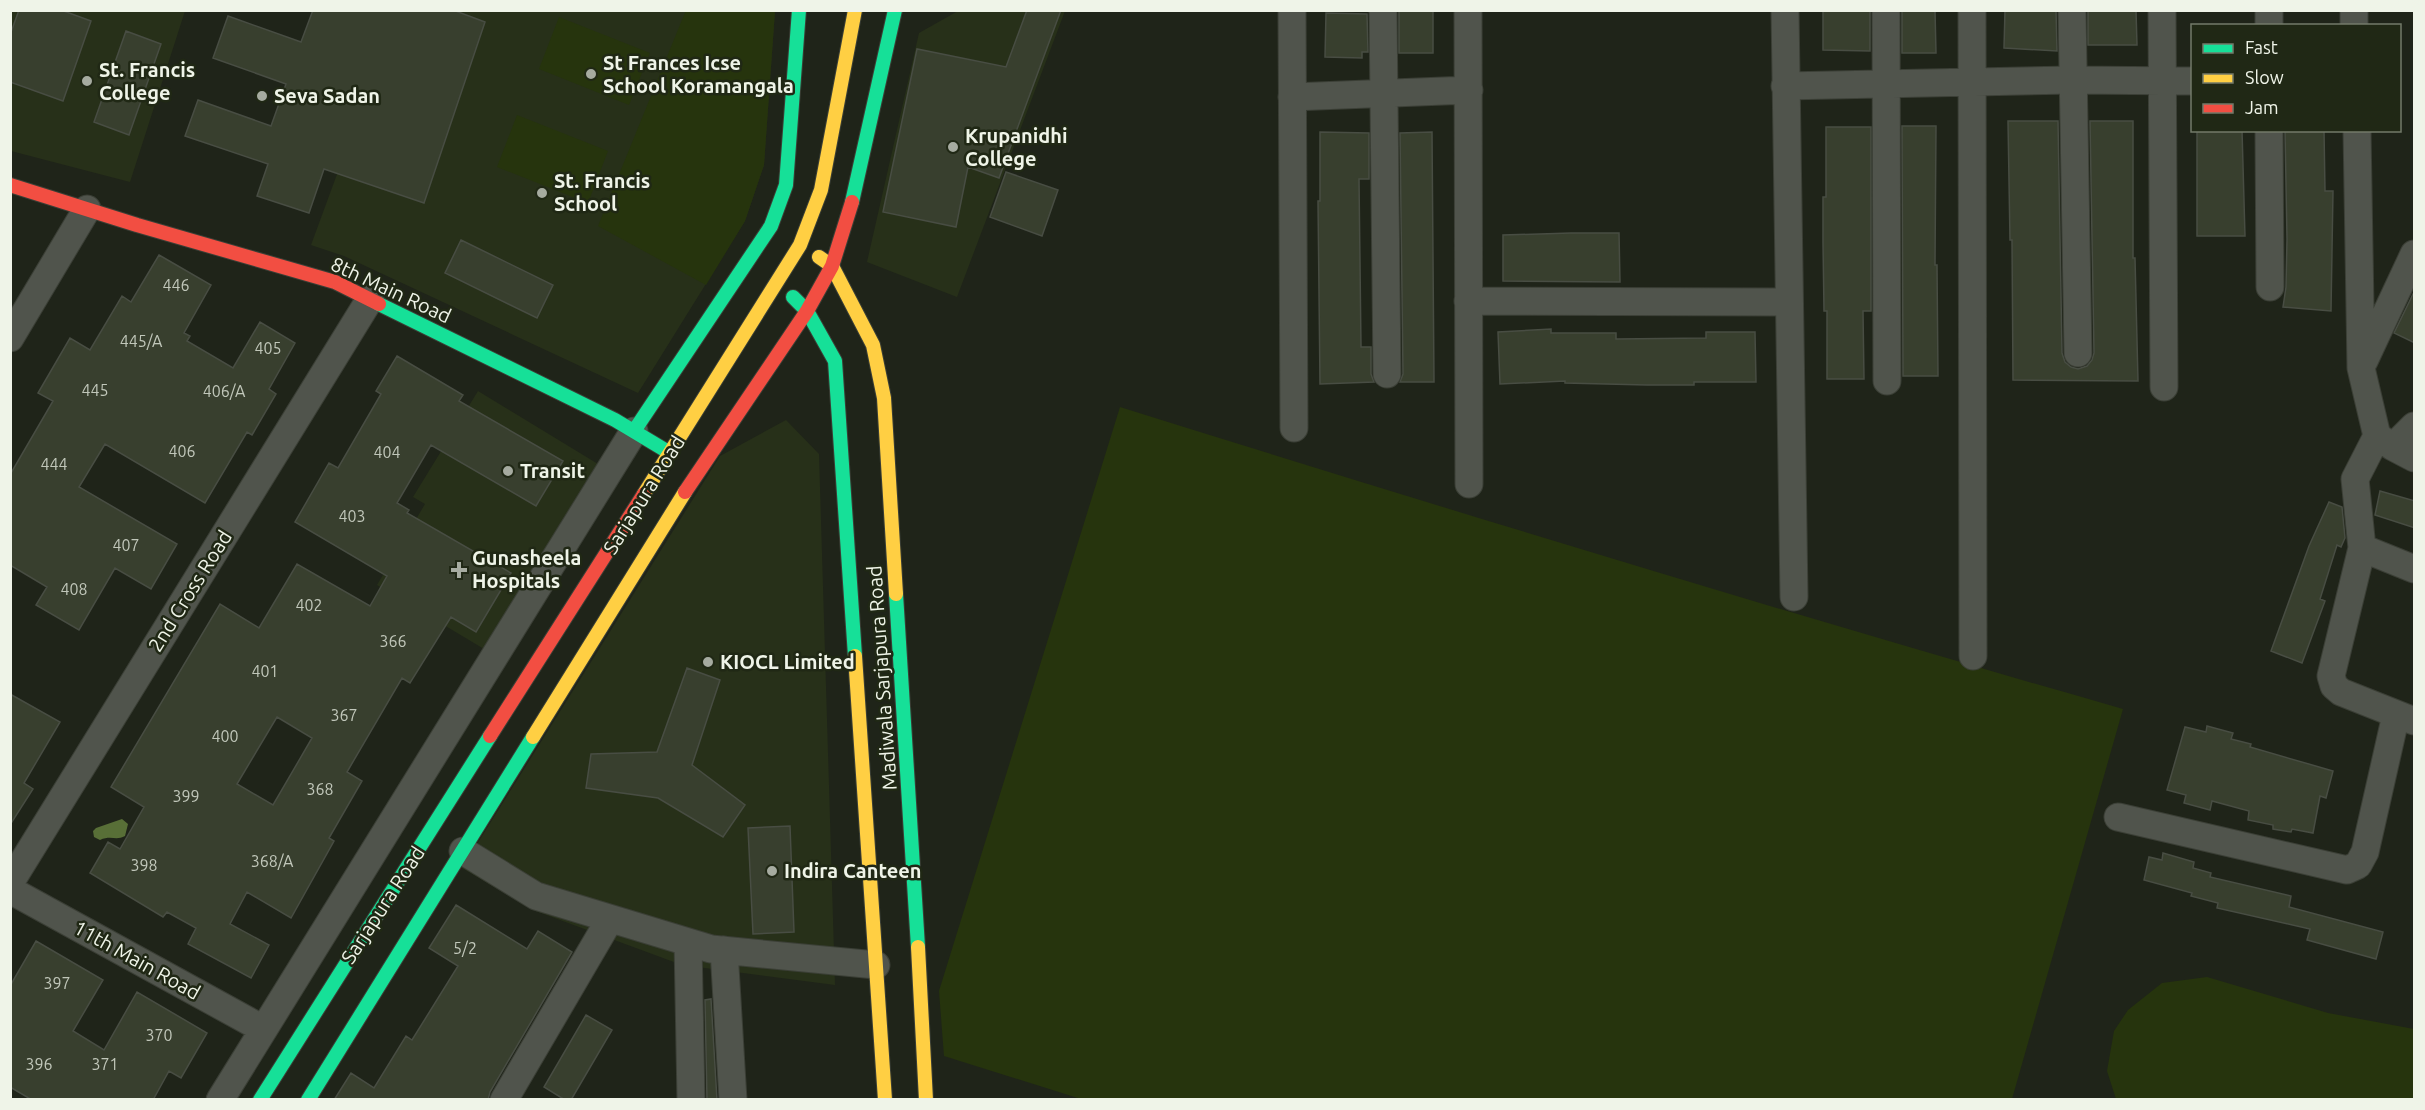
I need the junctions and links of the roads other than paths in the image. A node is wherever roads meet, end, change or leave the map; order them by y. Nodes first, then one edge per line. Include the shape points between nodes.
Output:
1 (799, 10) edge
2 (855, 10) edge
3 (895, 10) edge
4 (1292, 10) edge
5 (1383, 10) edge
6 (1468, 10) edge
7 (1785, 10) edge
8 (1886, 10) edge
9 (1972, 10) edge
10 (2072, 10) edge
11 (2162, 10) edge
12 (2072, 80) junction
13 (2161, 81) junction
14 (2191, 81) edge
15 (1971, 83) junction
16 (1887, 84) junction
17 (1785, 86) junction
18 (1469, 90) junction
19 (1384, 93) junction
20 (1292, 97) junction
21 (2269, 132) edge
22 (2356, 132) edge
23 (10, 185) edge
24 (87, 209) junction
25 (800, 244) junction
26 (2415, 254) edge
27 (832, 266) junction
28 (777, 283) junction
29 (2270, 287) dead end
30 (370, 299) junction
31 (1468, 301) junction
32 (1789, 302) junction
33 (807, 310) junction
34 (10, 338) edge
35 (2078, 353) dead end
36 (2361, 369) junction
37 (1387, 374) dead end
38 (1887, 381) dead end
39 (2164, 387) dead end
40 (2415, 426) edge
41 (1294, 428) dead end
42 (634, 431) junction
43 (2395, 447) edge
44 (670, 453) junction
45 (1469, 484) dead end
46 (2362, 548) junction
47 (2415, 569) edge
48 (1794, 597) dead end
49 (1973, 656) dead end
50 (2405, 718) edge
51 (2118, 817) dead end
52 (463, 850) junction
53 (412, 878) junction
54 (10, 883) edge
55 (10, 890) edge
56 (437, 894) junction
57 (610, 919) junction
58 (688, 942) junction
59 (724, 950) junction
60 (876, 965) junction
61 (263, 1029) junction
62 (220, 1100) edge
63 (260, 1100) edge
64 (308, 1100) edge
65 (504, 1100) edge
66 (691, 1100) edge
67 (733, 1100) edge
68 (885, 1100) edge
69 (926, 1100) edge

1 - 42 main road, Sarjapura Road via 786,185 771,226
2 - 25 main road, Sarjapura Road via 821,190
3 - 27 main road, Sarjapura Road via 850,212
4 - 20 street
5 - 19 street
6 - 18 street
7 - 17 street
8 - 16 street
9 - 15 street
10 - 12 street
11 - 13 street
12 - 13 street
12 - 15 street
12 - 35 street
13 - 14 street
13 - 39 street
15 - 16 street
15 - 49 street
16 - 17 street
16 - 38 street
17 - 32 street
18 - 19 street
18 - 31 street
19 - 20 street
19 - 37 street
20 - 41 street
21 - 29 street
22 - 36 street
23 - 24 main road, 8th Main Road
24 - 30 main road, 8th Main Road via 335,282
24 - 34 street
25 - 27 main road
25 - 28 main road, Sarjapura Road
26 - 36 street
27 - 33 main road, Sarjapura Road
27 - 69 main road, Madiwala Sarjapura Road via 873,345 884,398
28 - 33 main road, Madiwala Sarjapura Road
28 - 44 main road, Sarjapura Road
30 - 42 main road, 8th Main Road
30 - 54 street, 2nd Cross Road
31 - 32 street
31 - 45 street
32 - 48 street
33 - 52 main road, Sarjapura Road via 693,480
33 - 60 main road, Madiwala Sarjapura Road via 835,361
36 - 43 street
40 - 43 street
42 - 44 main road, 8th Main Road
42 - 61 street, Sarjapura Road
43 - 46 street via 2355,479
44 - 53 main road, Sarjapura Road
46 - 47 street
46 - 50 street via 2331,676 2341,692
50 - 51 street via 2365,852 2358,865 2347,870
52 - 56 main road, Sarjapura Road
52 - 57 street via 536,896
53 - 56 main road
53 - 63 main road, Sarjapura Road
55 - 61 street, 11th Main Road
56 - 64 main road, Sarjapura Road
57 - 58 street
57 - 65 street
58 - 59 street
58 - 66 street
59 - 60 street
59 - 67 street
60 - 68 main road, Madiwala Sarjapura Road
61 - 62 street, Sarjapura Road

